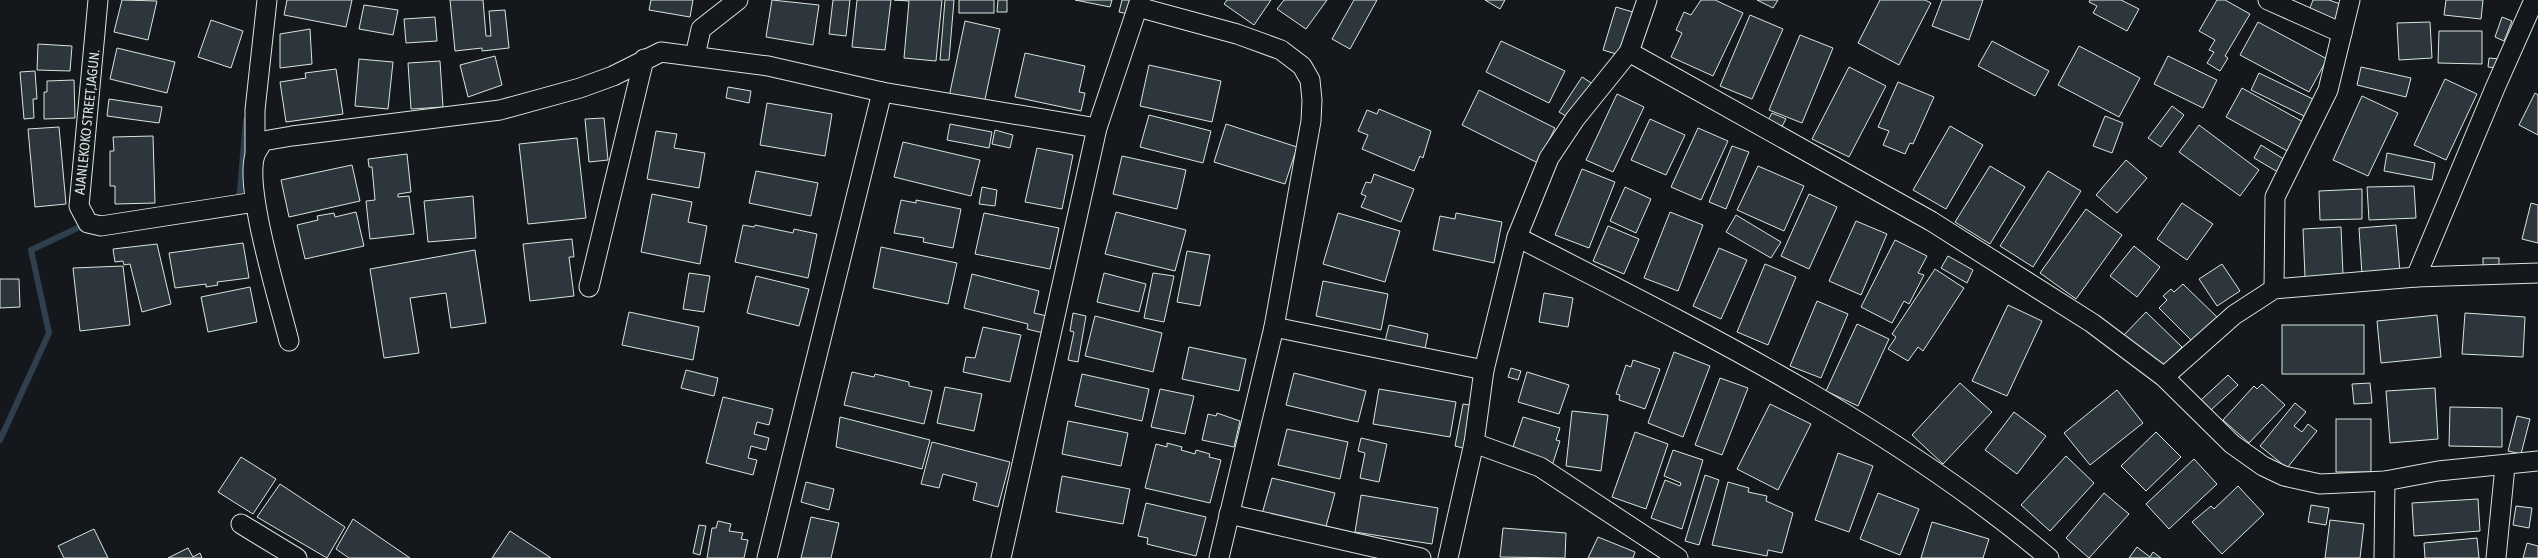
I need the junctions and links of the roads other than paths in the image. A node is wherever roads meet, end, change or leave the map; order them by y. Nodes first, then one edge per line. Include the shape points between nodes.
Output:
1 (98, 0) edge
2 (267, 0) edge
3 (738, 0) edge
4 (1647, 0) edge
5 (2268, 0) edge
6 (2350, 0) edge
7 (2534, 0) edge
8 (1139, 3) edge
9 (2342, 33) junction
10 (1629, 52) junction
11 (695, 56) junction
12 (644, 59) junction
13 (882, 92) junction
14 (1097, 128) junction
15 (255, 154) junction
16 (255, 202) junction
17 (1517, 237) junction
18 (2538, 273) edge
19 (2416, 277) junction
20 (589, 287) dead end
21 (2274, 289) junction
22 (1274, 327) junction
23 (288, 341) dead end
24 (1484, 370) junction
25 (2164, 376) junction
26 (1474, 443) junction
27 (2538, 461) edge
28 (2505, 466) junction
29 (2385, 481) junction
30 (1229, 514) junction
31 (241, 524) dead end
32 (297, 558) edge
33 (767, 558) edge
34 (1001, 558) edge
35 (1219, 558) edge
36 (1421, 558) edge
37 (1448, 558) edge
38 (1678, 558) edge
39 (2049, 558) edge
40 (2384, 558) edge
41 (2496, 558) edge

1 - 16 street, AJANLEKOKO STREET,JAGUN. via 79,206 88,223 101,226
2 - 15 street
3 - 11 street via 701,29
4 - 10 street
5 - 9 street
6 - 9 street
7 - 19 street
8 - 14 street
8 - 22 street via 1280,50 1302,66 1310,80 1311,121
9 - 21 street via 2328,90 2275,197
10 - 17 street via 1575,119 1549,158
10 - 25 street via 1931,221 2092,323
11 - 12 street via 661,52
11 - 13 street via 768,66
12 - 15 street via 613,76 580,88 500,110 263,141
12 - 20 street
13 - 14 street
13 - 33 street
14 - 34 street
15 - 16 street
16 - 23 street
17 - 24 street
17 - 39 street via 1792,380 1999,516
18 - 19 street
19 - 21 street
21 - 25 street via 2234,315
22 - 24 street
22 - 30 street
24 - 26 street
25 - 29 street via 2232,444 2284,476 2320,484
26 - 37 street
26 - 38 street via 1540,467
27 - 28 street
28 - 29 street via 2438,470
28 - 41 street
29 - 40 street
30 - 35 street
30 - 36 street
31 - 32 street

